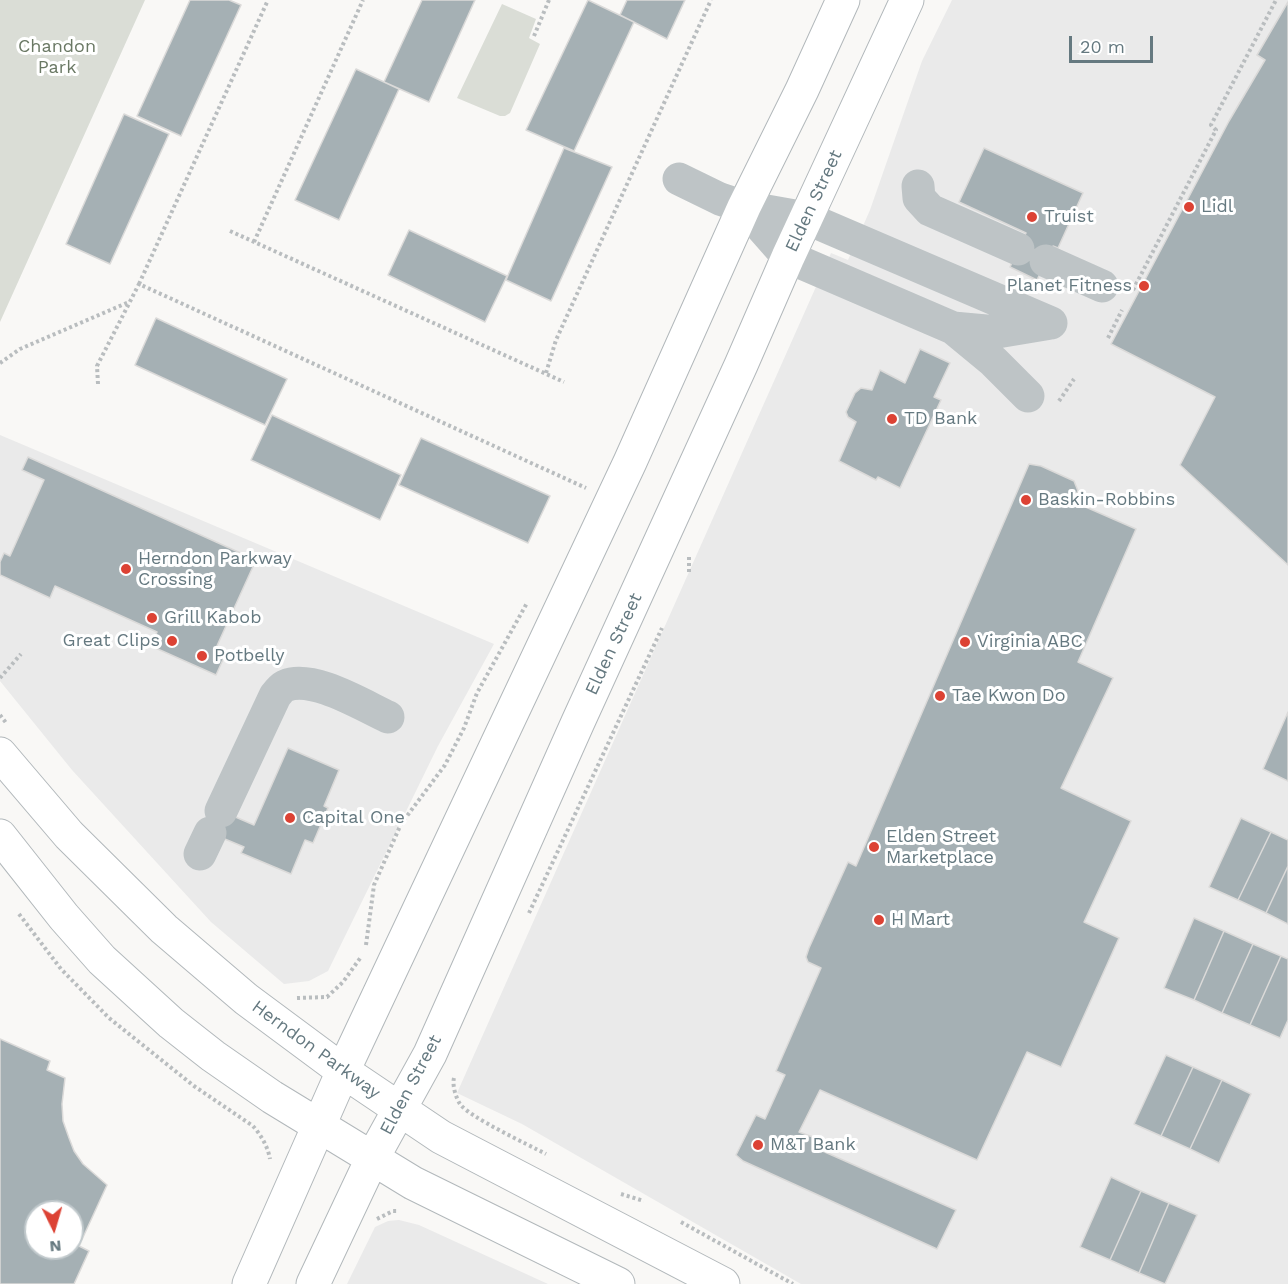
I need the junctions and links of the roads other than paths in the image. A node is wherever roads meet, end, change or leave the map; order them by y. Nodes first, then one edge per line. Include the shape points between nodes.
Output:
1 (843, 0) edge
2 (907, 0) edge
3 (679, 179) dead end
4 (918, 186) dead end
5 (744, 207) junction
6 (806, 218) junction
7 (788, 257) junction
8 (1118, 297) road end
9 (953, 328) junction
10 (1028, 396) dead end
11 (387, 717) dead end
12 (6, 742) edge
13 (210, 833) dead end
14 (0, 836) edge
15 (343, 1071) junction
16 (399, 1109) junction
17 (318, 1125) junction
18 (372, 1159) junction
19 (249, 1284) edge
20 (314, 1284) edge
21 (618, 1284) edge
22 (723, 1284) edge

1 - 5 main road
2 - 6 main road, Elden Street
3 - 5 lane
4 - 8 lane via 920,198 930,210
5 - 6 lane
5 - 7 lane
5 - 15 main road via 630,462
6 - 7 main road, Elden Street
6 - 9 lane via 1051,323 997,332
7 - 9 lane
7 - 16 main road, Elden Street via 430,1054
9 - 10 lane
11 - 13 lane via 308,683 283,687 275,696
12 - 15 main road, Herndon Parkway via 69,836 164,929 246,999
14 - 17 main road via 102,960 171,1023 272,1097
15 - 16 main road, Herndon Parkway
15 - 17 main road
16 - 18 main road, Elden Street
16 - 22 main road, Herndon Parkway via 441,1137
17 - 18 main road
17 - 19 main road
18 - 20 main road, Elden Street
18 - 21 main road

